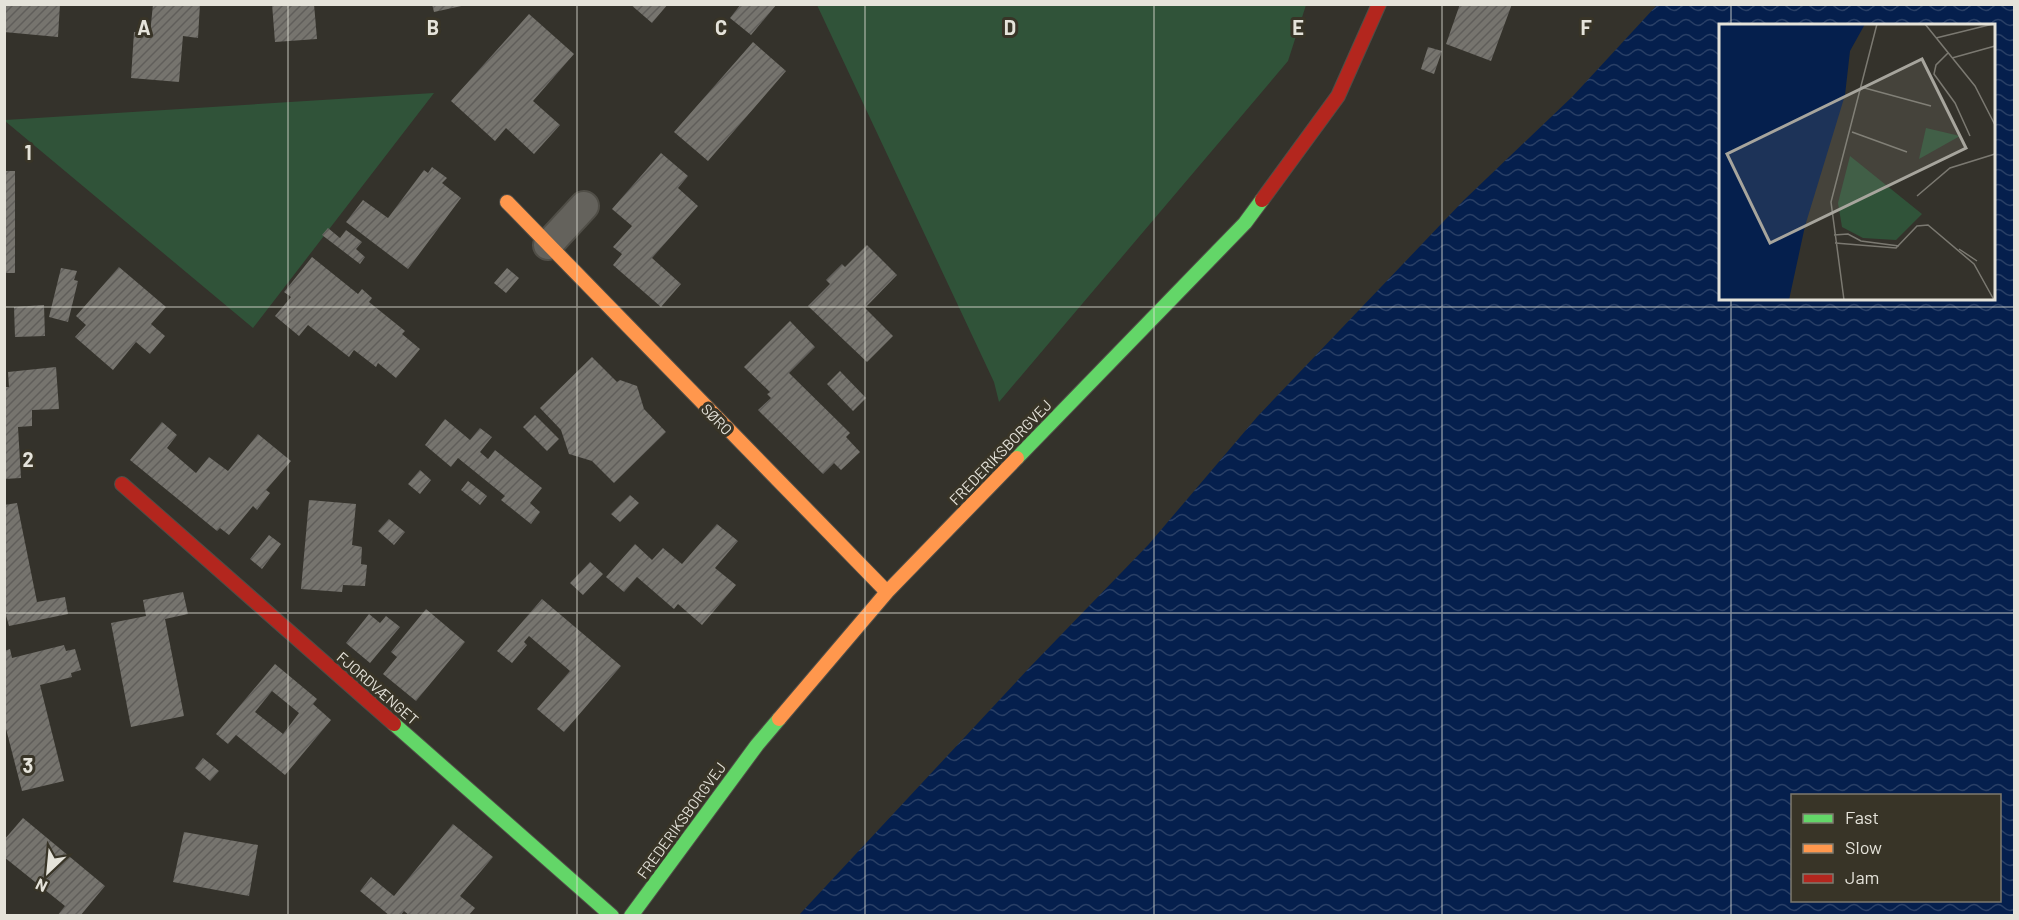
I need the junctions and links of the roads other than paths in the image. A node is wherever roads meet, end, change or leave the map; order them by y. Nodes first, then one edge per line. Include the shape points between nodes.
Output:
1 (1378, 4) edge
2 (507, 202) dead end
3 (584, 206) dead end
4 (548, 245) junction
5 (122, 484) dead end
6 (887, 592) junction
7 (612, 915) edge
8 (631, 915) edge

1 - 6 street, FREDERIKSBORGVEJ via 1338,96 1245,224
2 - 4 street, SØRO
3 - 4 street
4 - 6 street, SØRO
5 - 7 street, FJORDVÆNGET
6 - 8 street, FREDERIKSBORGVEJ via 757,745

